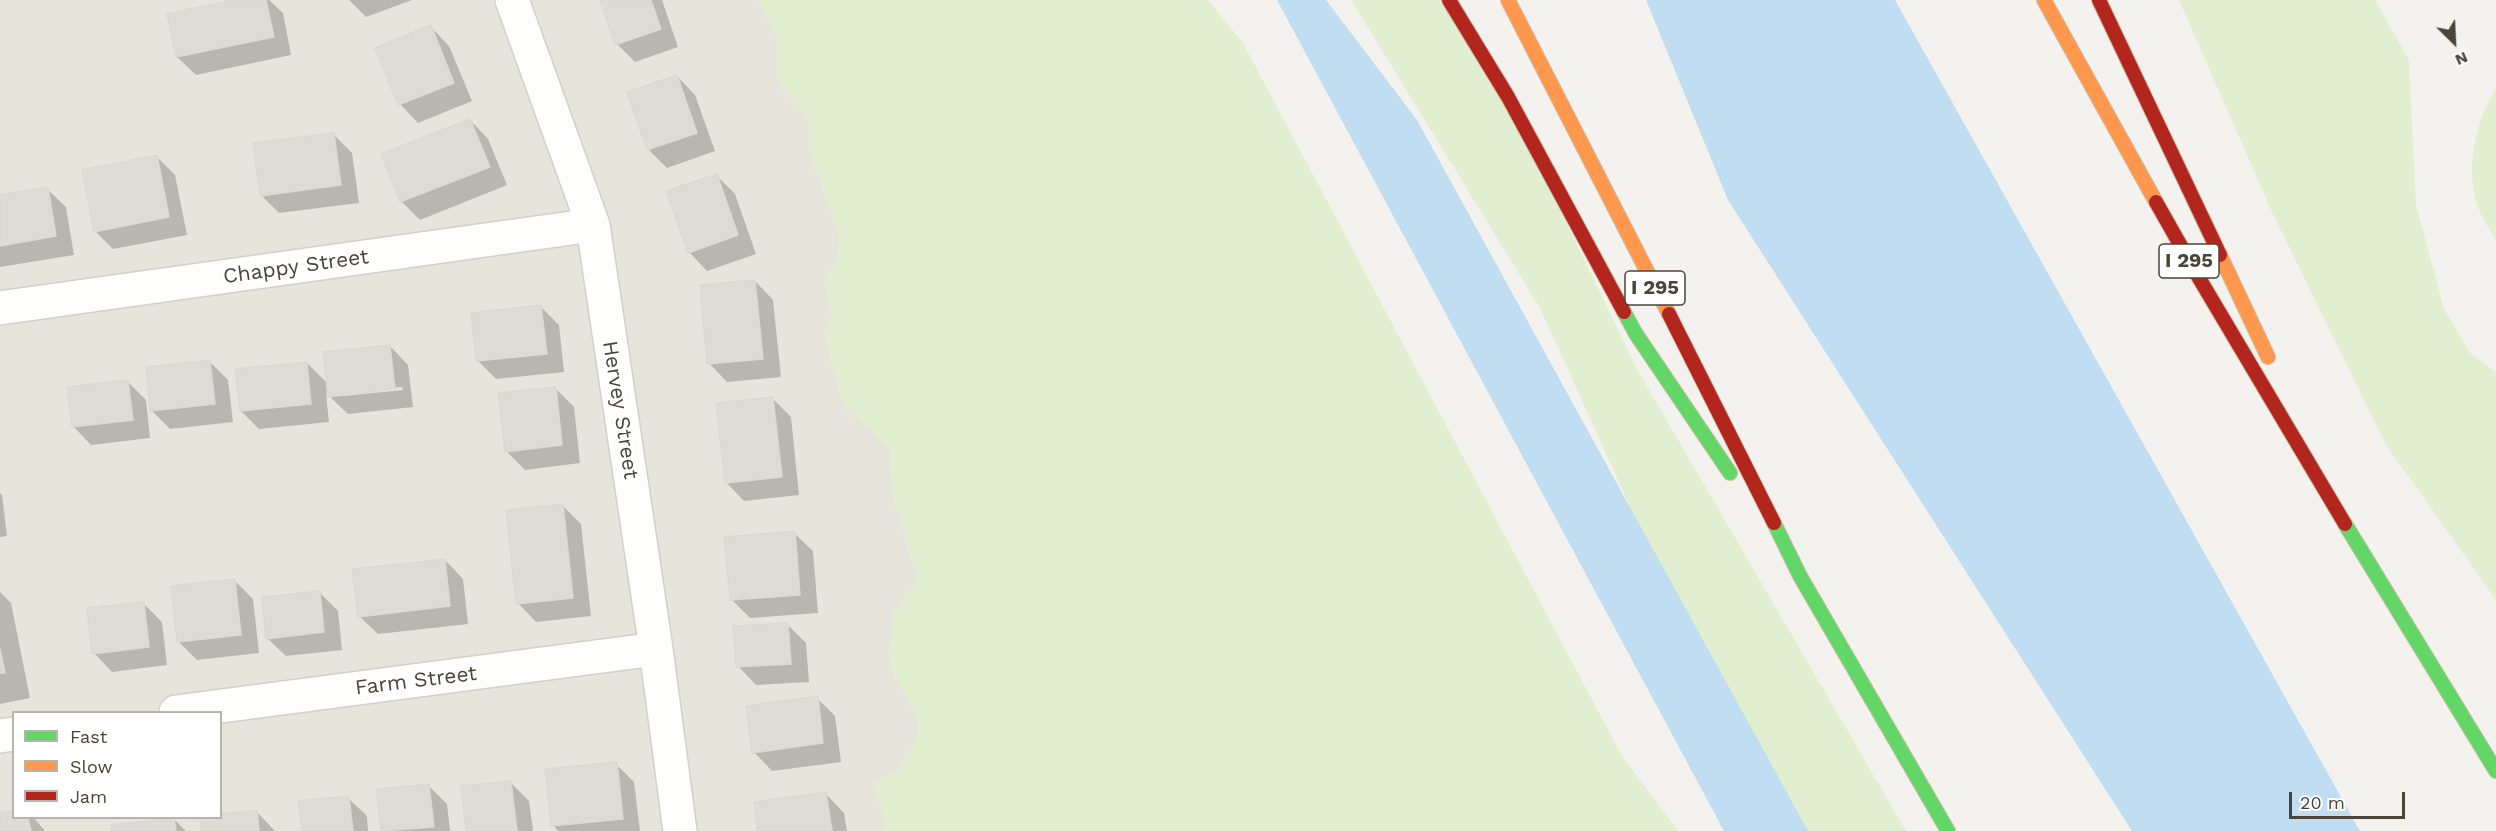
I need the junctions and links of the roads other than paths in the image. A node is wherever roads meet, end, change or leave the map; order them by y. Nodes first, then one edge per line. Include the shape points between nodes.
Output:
1 (512, 0) edge
2 (1449, 0) edge
3 (1508, 0) edge
4 (2044, 0) edge
5 (2099, 0) edge
6 (593, 225) junction
7 (0, 308) edge
8 (2273, 369) dead end
9 (2288, 401) dead end
10 (2341, 517) junction
11 (1800, 576) junction
12 (656, 649) junction
13 (184, 711) edge
14 (2496, 771) edge
15 (680, 831) edge
16 (1948, 831) edge

1 - 6 street, Hervey Street
2 - 11 highway via 1513,106 1636,334
3 - 11 highway, I 295
4 - 10 highway, I 295 via 2199,278
5 - 8 highway
6 - 7 street, Chappy Street
6 - 12 street, Hervey Street
9 - 10 highway
10 - 14 highway, I 295
11 - 16 highway, I 295
12 - 13 street, Farm Street
12 - 15 street, Hervey Street

